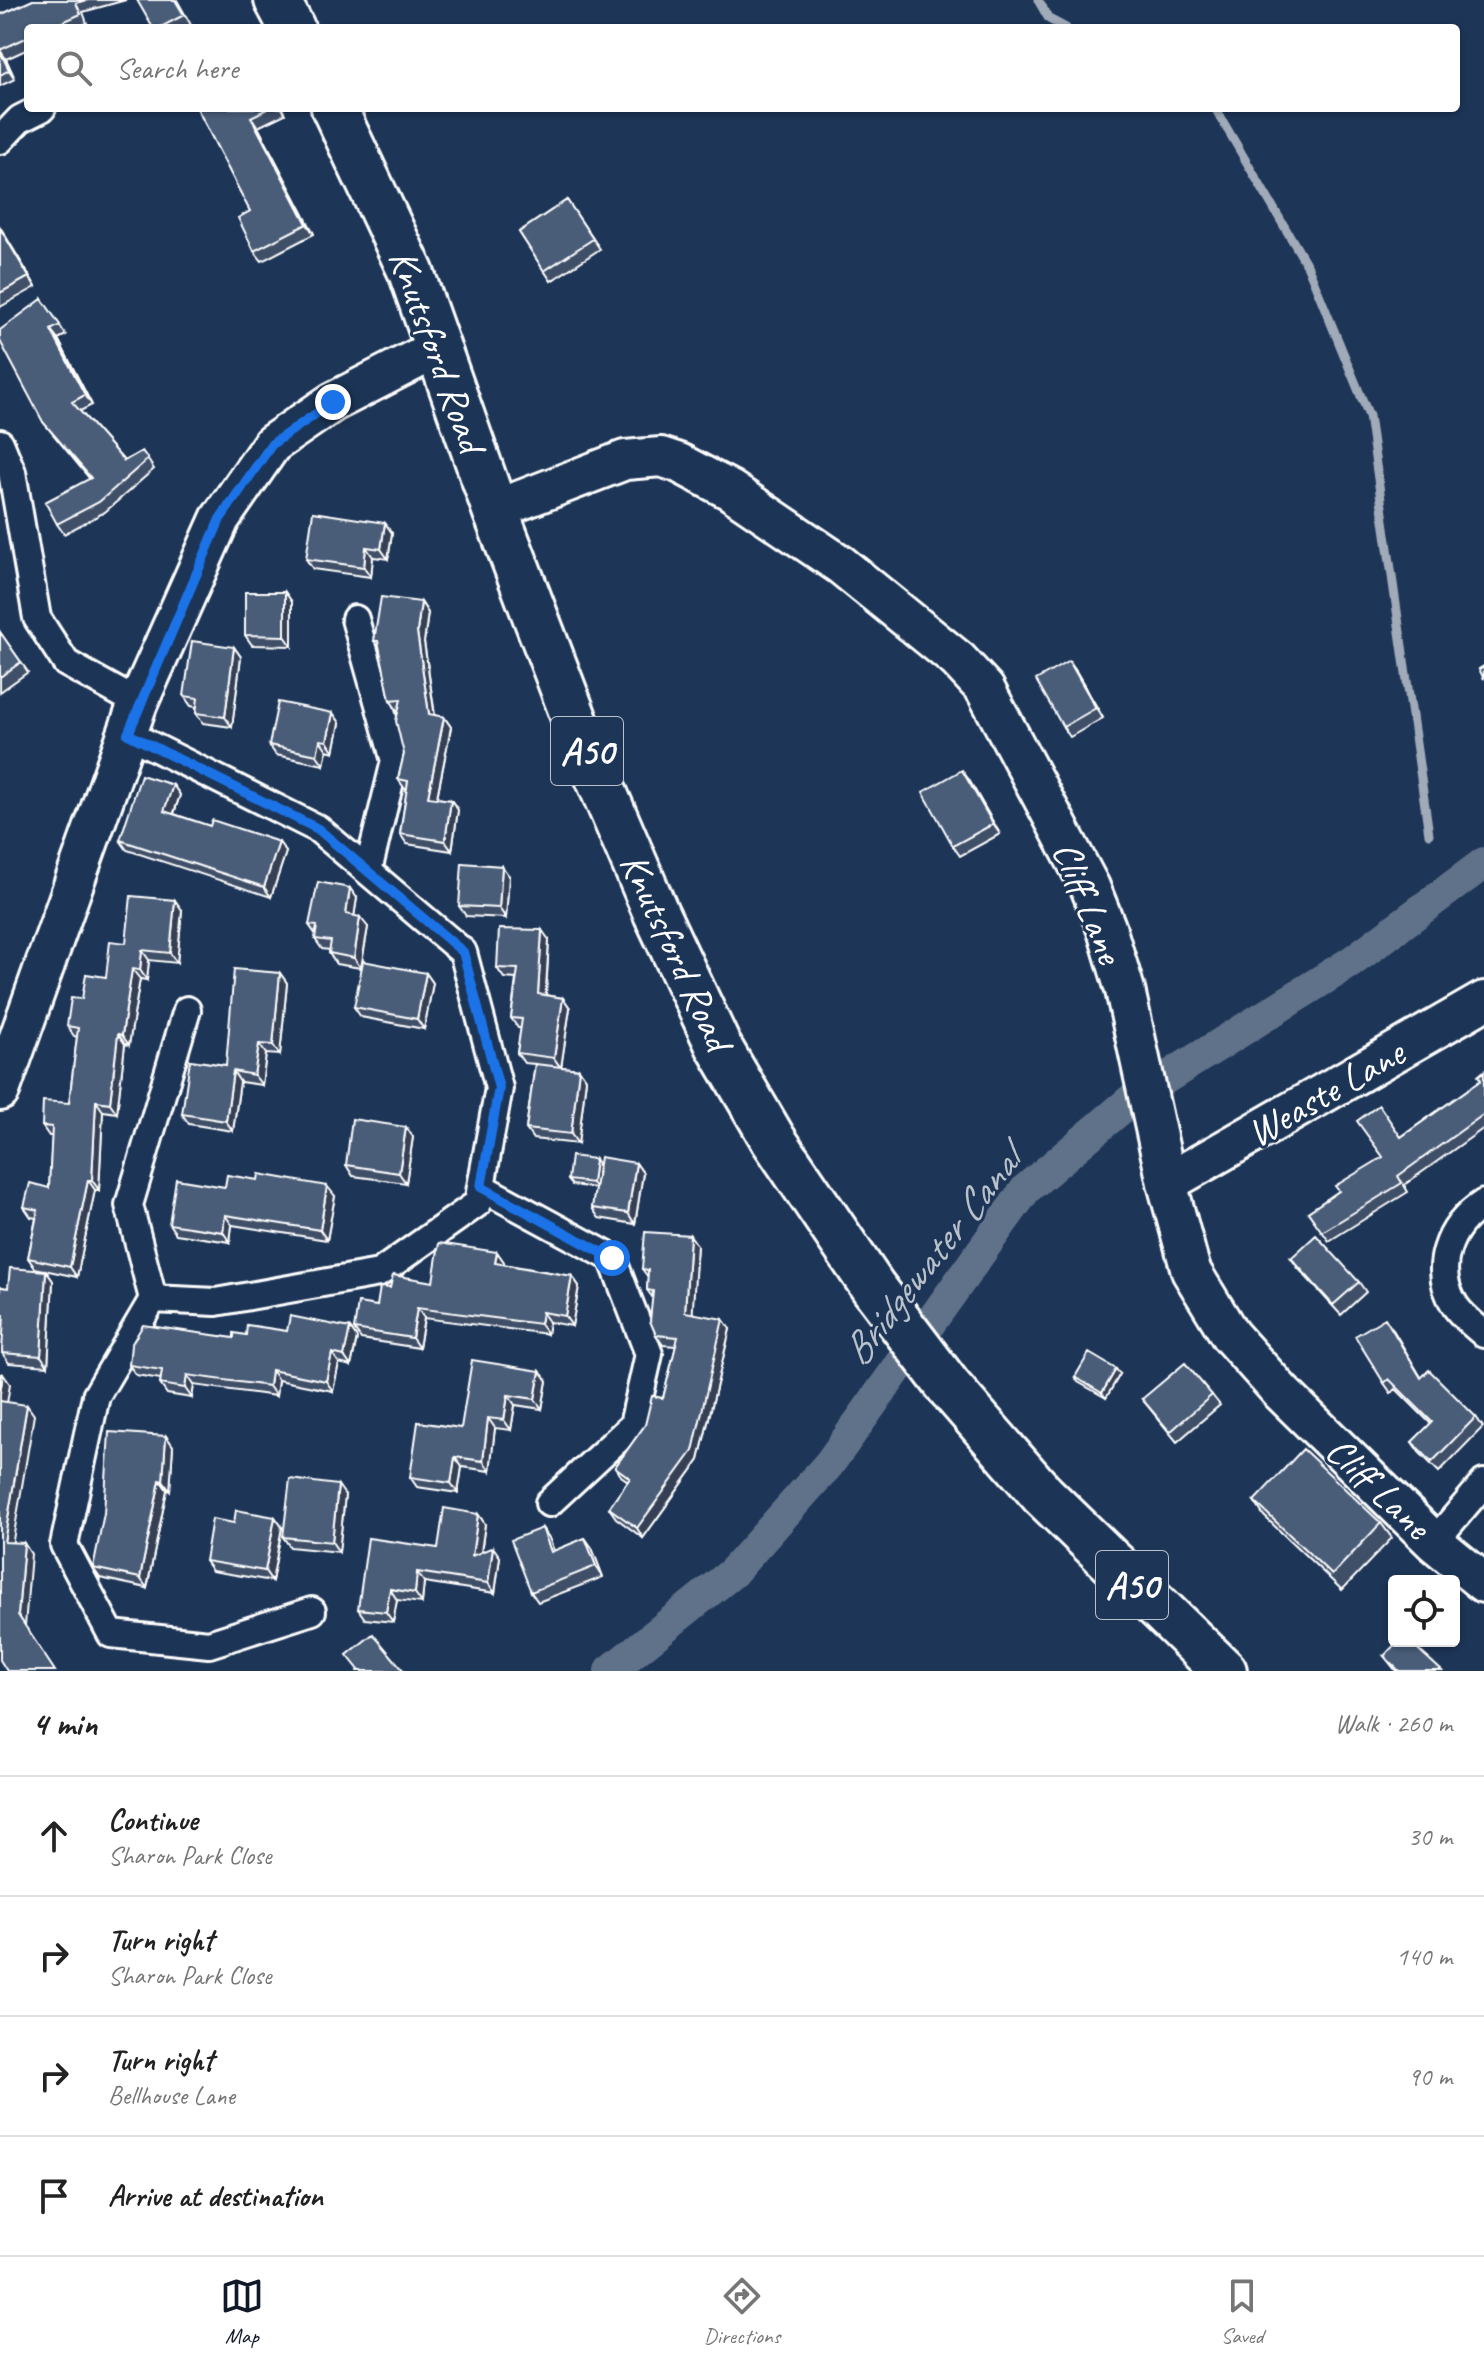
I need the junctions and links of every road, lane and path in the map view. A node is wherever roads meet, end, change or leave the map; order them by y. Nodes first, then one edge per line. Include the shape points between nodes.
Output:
1 (277, 0) edge
2 (290, 24) edge
3 (34, 112) edge
4 (336, 112) edge
5 (0, 140) edge
6 (440, 347) junction
7 (0, 443) edge
8 (495, 510) junction
9 (355, 619) dead end
10 (133, 719) junction
11 (368, 871) junction
12 (1484, 1001) edge
13 (187, 1010) dead end
14 (0, 1091) edge
15 (1167, 1183) junction
16 (481, 1187) junction
17 (1484, 1203) edge
18 (153, 1299) junction
19 (1484, 1334) edge
20 (1484, 1483) edge
21 (549, 1503) dead end
22 (1434, 1542) junction
23 (1484, 1583) edge
24 (312, 1611) dead end
25 (1224, 1671) edge

1 - 2 highway
3 - 5 street
4 - 6 highway, Knutsford Road / A50 via 389,219
6 - 8 highway, Knutsford Road / A50
6 - 10 street via 333,402 272,444 220,519
7 - 10 street via 12,472 37,618 66,663
8 - 15 street, Cliff Lane via 625,460 661,457 730,490 841,565 958,660 991,696 1095,900 1125,990
8 - 25 highway, Knutsford Road / A50 via 587,752 656,913 718,1045 773,1139 873,1287 949,1387 1043,1495
9 - 11 street via 395,761
10 - 11 street via 318,829
10 - 14 street
11 - 16 street via 463,952 499,1088
12 - 15 street, Weaste Lane
13 - 18 street via 129,1205
15 - 22 street, Cliff Lane via 1191,1271 1230,1335
16 - 18 street via 478,1203 379,1273 216,1302
16 - 21 street via 612,1258 649,1354 633,1425
17 - 19 street via 1451,1236 1443,1260 1444,1281 1457,1308
18 - 24 street via 96,1396 64,1545 111,1634 209,1644
20 - 22 street
22 - 23 street, Cliff Lane

